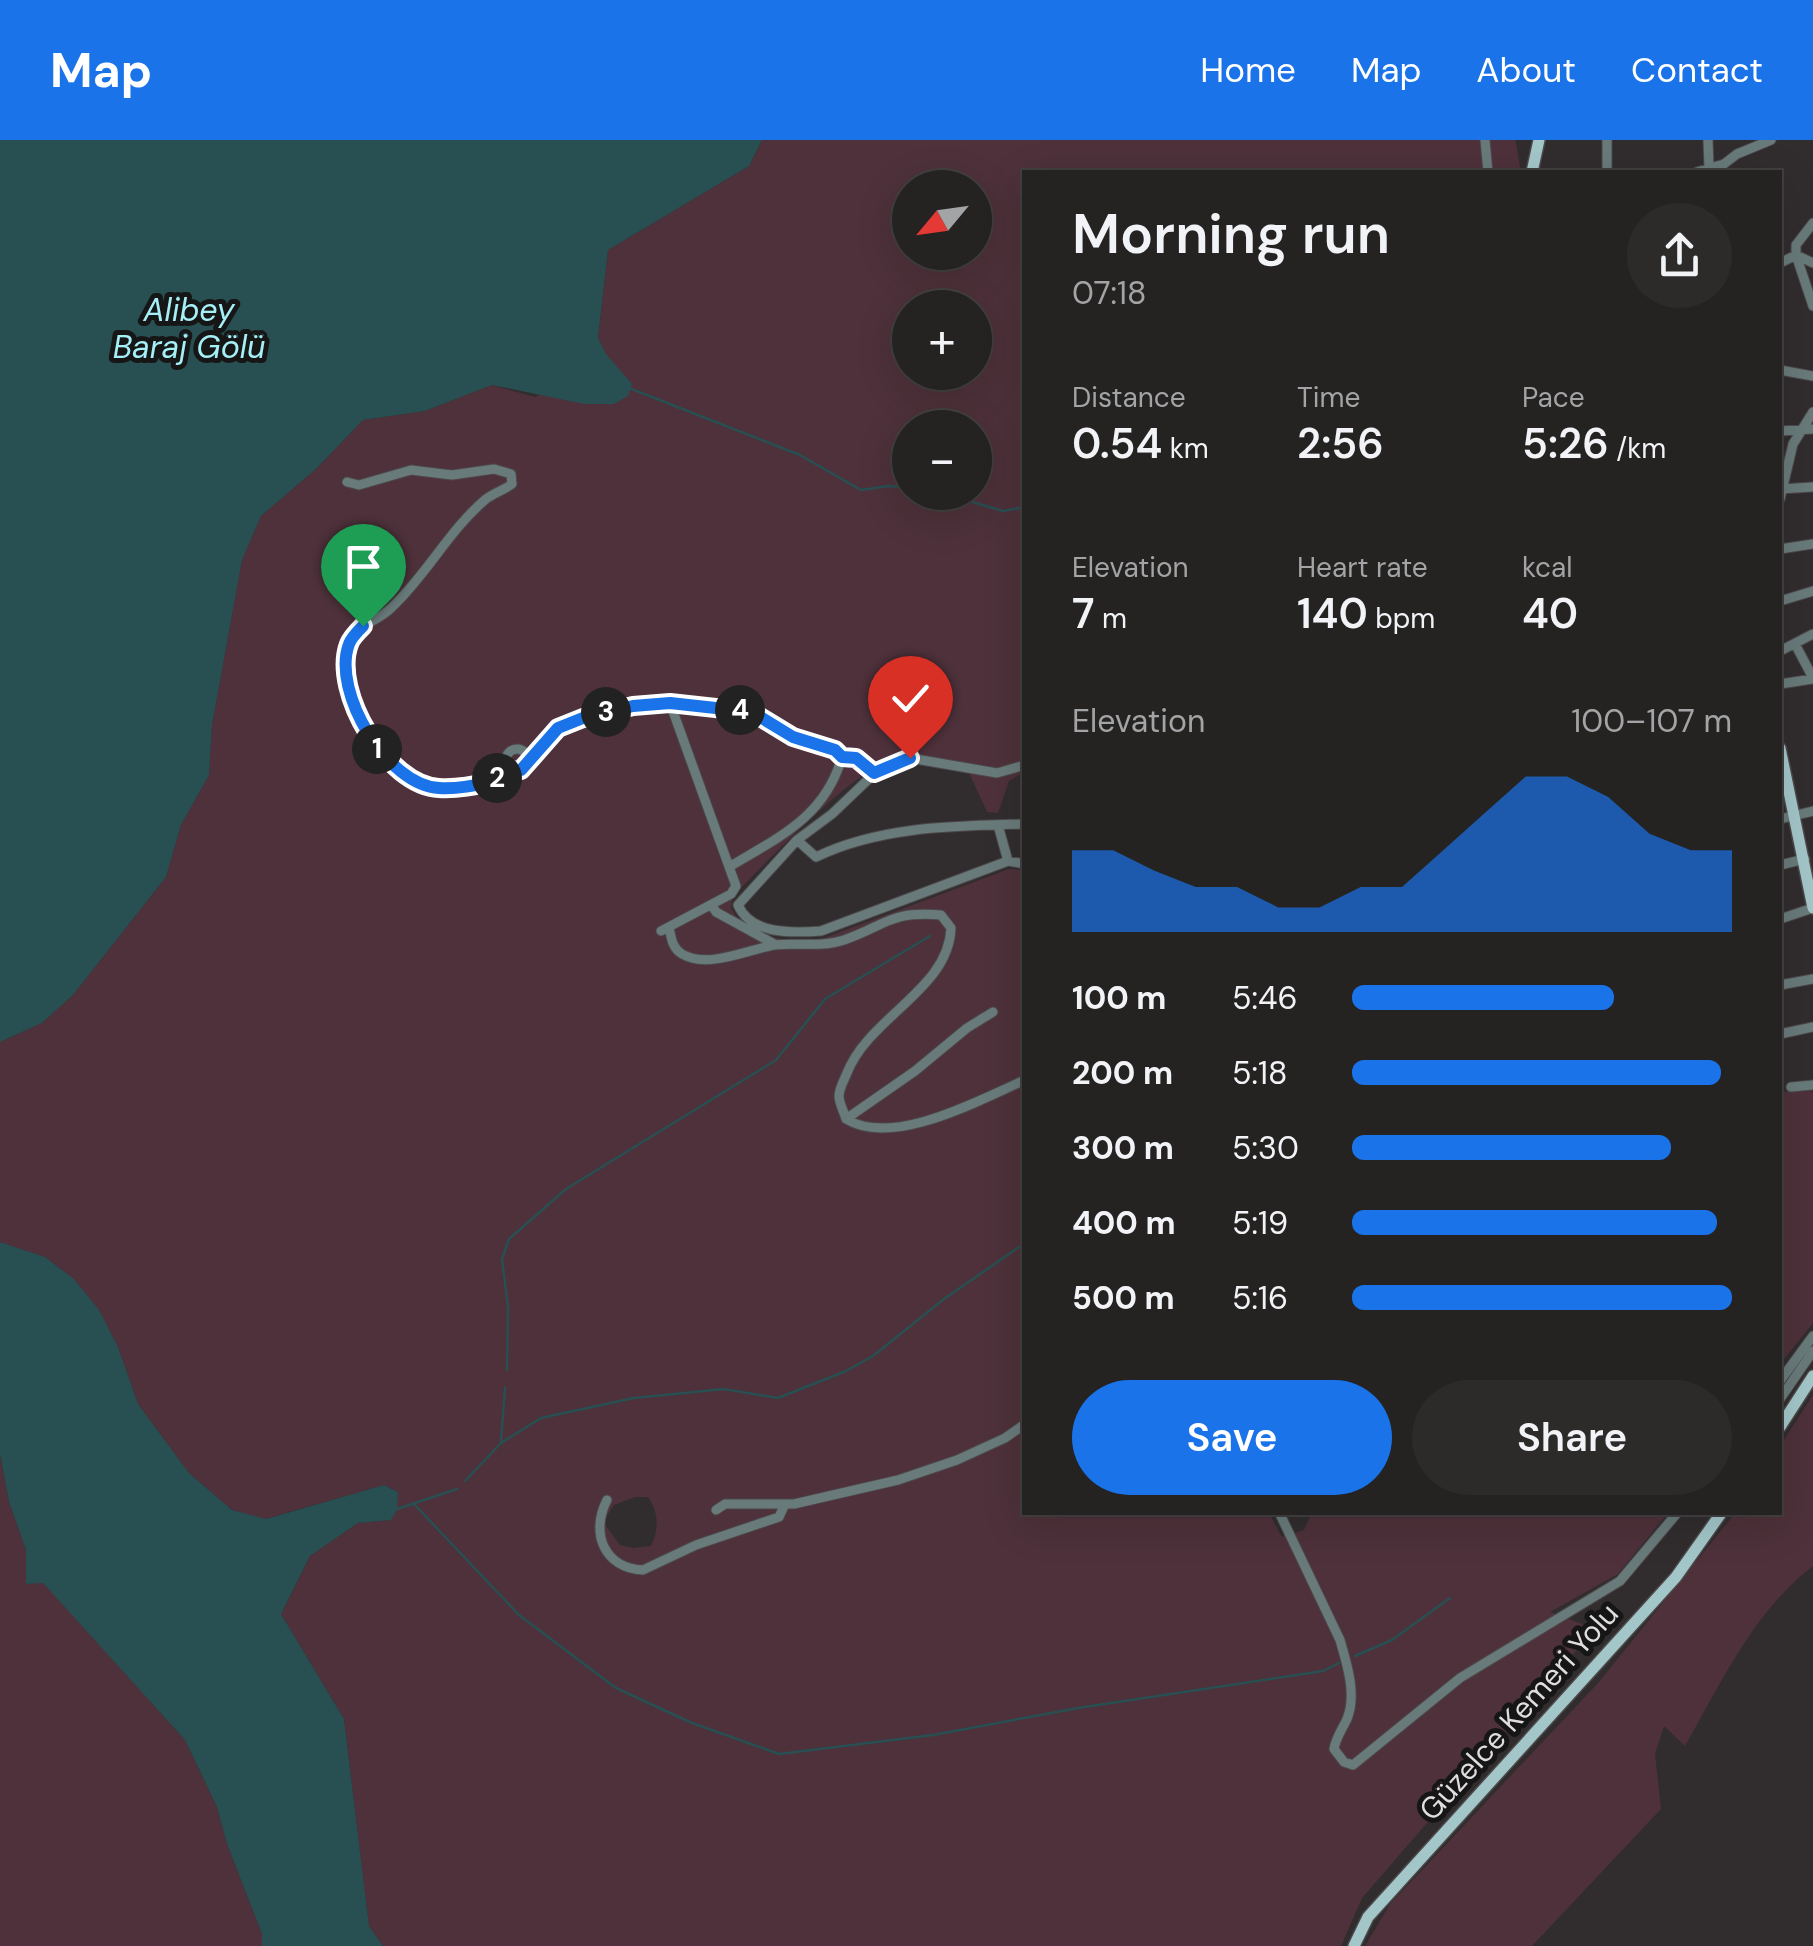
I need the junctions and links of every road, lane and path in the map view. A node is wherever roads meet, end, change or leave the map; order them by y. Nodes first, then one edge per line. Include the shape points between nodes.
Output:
1 (1485, 140) edge
2 (1539, 140) edge
3 (1606, 140) edge
4 (1708, 140) edge
5 (1771, 140) edge
6 (1709, 168) junction
7 (1726, 168) edge
8 (1488, 170) edge
9 (1532, 170) edge
10 (1607, 170) edge
11 (1703, 170) edge
12 (1813, 223) edge
13 (1796, 255) junction
14 (1782, 262) edge
15 (1813, 263) edge
16 (1813, 306) edge
17 (1782, 370) edge
18 (1813, 376) edge
19 (1813, 412) edge
20 (1808, 428) edge
21 (1782, 432) edge
22 (347, 482) dead end
23 (1782, 485) edge
24 (1813, 486) edge
25 (1782, 492) edge
26 (1813, 544) edge
27 (1782, 548) edge
28 (1813, 591) edge
29 (1782, 600) edge
30 (1813, 634) edge
31 (1795, 644) junction
32 (1782, 650) edge
33 (1813, 679) edge
34 (1782, 684) edge
35 (670, 703) junction
36 (842, 757) junction
37 (1782, 759) edge
38 (528, 763) junction
39 (1022, 766) edge
40 (511, 769) junction
41 (874, 773) junction
42 (1813, 812) edge
43 (1796, 815) junction
44 (1782, 818) edge
45 (1022, 824) edge
46 (998, 825) junction
47 (798, 840) junction
48 (1804, 858) junction
49 (1008, 861) junction
50 (1022, 863) edge
51 (1782, 864) edge
52 (729, 867) junction
53 (712, 904) junction
54 (1813, 908) edge
55 (1782, 918) edge
56 (776, 945) junction
57 (1813, 979) edge
58 (1782, 984) edge
59 (993, 1012) dead end
60 (1813, 1027) edge
61 (1782, 1034) edge
62 (1022, 1081) edge
63 (1813, 1085) edge
64 (1791, 1087) dead end
65 (846, 1119) junction
66 (1813, 1336) edge
67 (1813, 1351) edge
68 (1813, 1376) edge
69 (1782, 1378) edge
70 (1782, 1396) edge
71 (1782, 1424) edge
72 (1022, 1426) edge
73 (608, 1500) dead end
74 (785, 1504) junction
75 (716, 1510) dead end
76 (1279, 1515) edge
77 (1675, 1515) edge
78 (1720, 1515) edge
79 (1354, 1946) edge

1 - 8 street
2 - 9 main road
3 - 10 street
4 - 6 street
5 - 7 street via 1737,154
6 - 7 street
6 - 11 street
12 - 13 street
13 - 14 street
13 - 15 street
13 - 16 street
17 - 18 street
19 - 20 street
20 - 21 street
20 - 23 street via 1793,444
22 - 40 street via 360,485 412,470 511,474 512,484 480,505 388,612 349,642 346,664 348,689 380,753 410,779 461,787
24 - 25 street
26 - 27 street
28 - 29 street
30 - 31 street
31 - 32 street
31 - 33 street
33 - 34 street
35 - 36 street via 752,712
35 - 38 street via 633,706 558,728
35 - 52 street
36 - 41 street via 856,758
36 - 52 street via 822,801 795,828
37 - 43 main road
38 - 40 street
38 - 40 street via 526,753 512,750 506,760
39 - 41 street via 996,773 910,758
41 - 47 street
42 - 43 street
43 - 44 street
43 - 48 main road
45 - 46 street
46 - 47 street via 907,831 816,857
46 - 49 street
47 - 49 street via 741,898 740,911 762,928 820,931
48 - 51 street
48 - 54 main road
49 - 50 street
52 - 53 street via 735,891
53 - 56 street
53 - 56 street via 665,929 686,957 719,958
54 - 55 street
56 - 65 street via 824,944 892,916 918,913 941,915 951,928 938,970 851,1064 839,1094
57 - 58 street
59 - 65 street
60 - 61 street
62 - 65 street via 934,1120 874,1128
63 - 64 street
66 - 69 street
67 - 70 street
68 - 71 main road
72 - 74 street via 898,1480
73 - 74 street via 598,1521 607,1554 644,1570 779,1517
74 - 75 street via 725,1504
76 - 77 street via 1340,1640 1350,1700 1334,1749 1354,1764 1460,1678 1620,1580
78 - 79 main road, Güzelce Kemeri Yolu via 1676,1577 1368,1917

